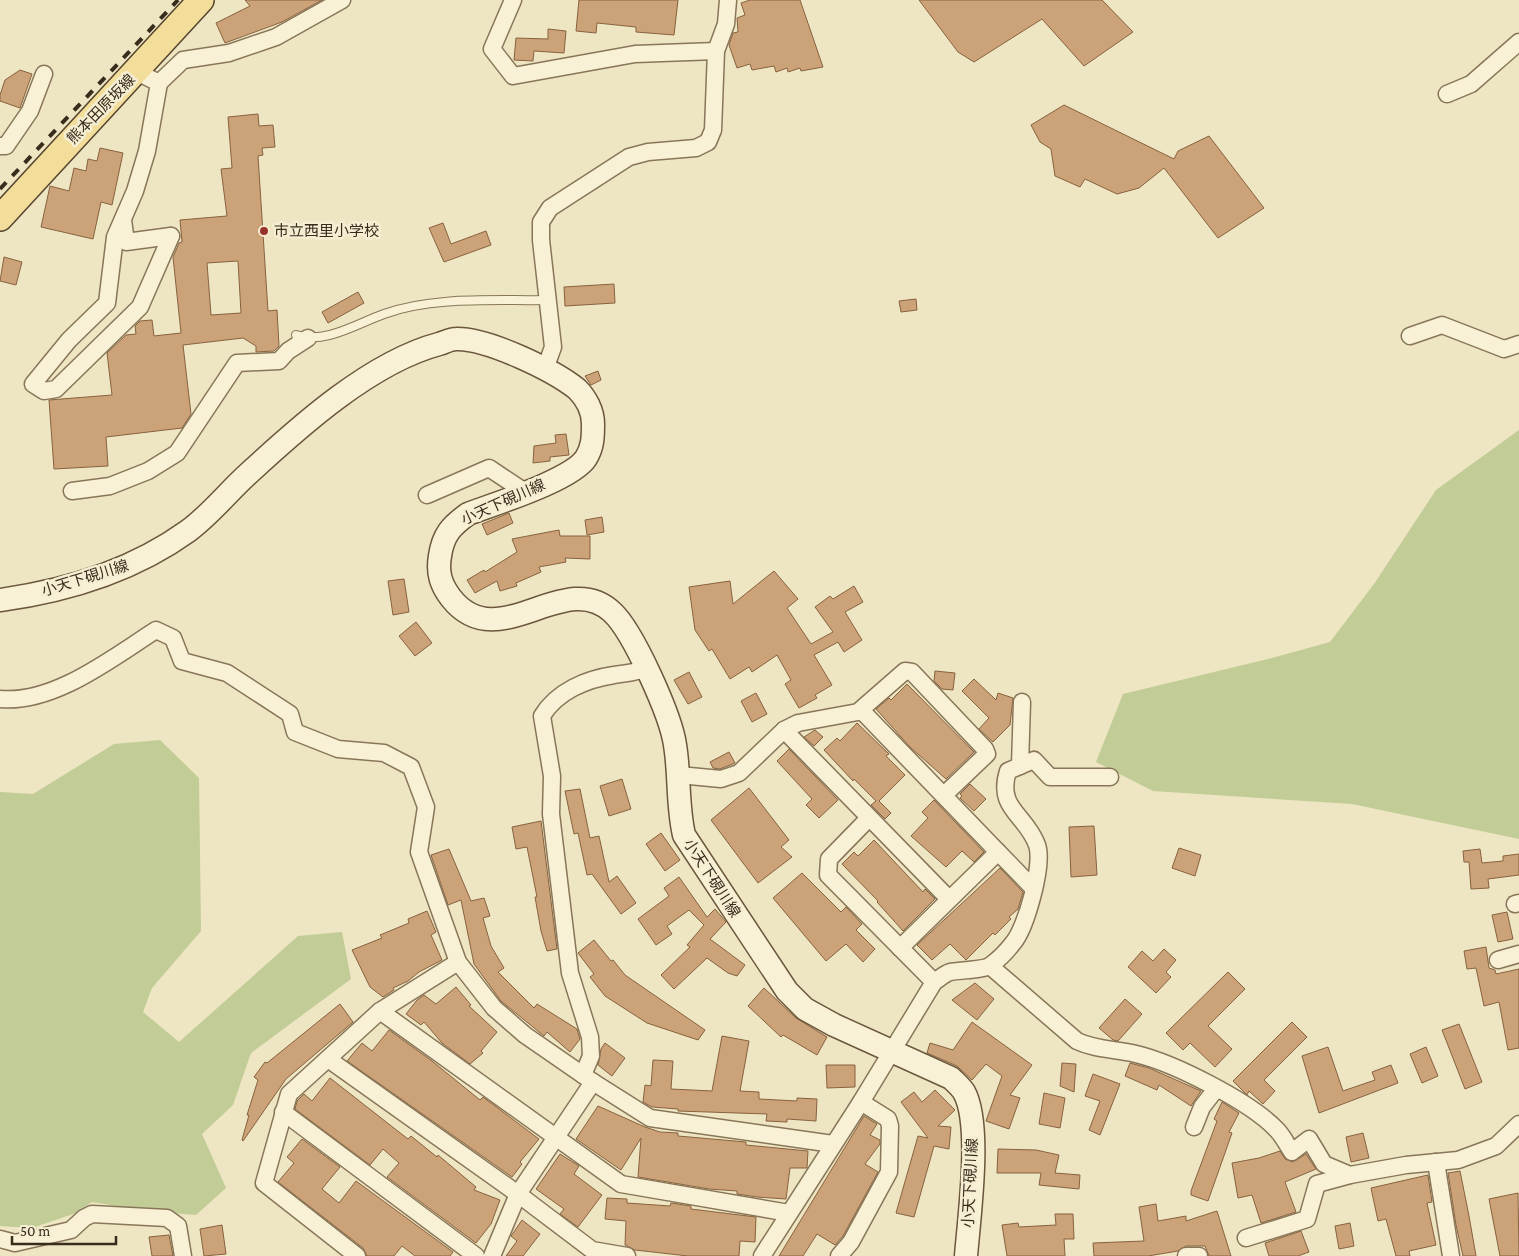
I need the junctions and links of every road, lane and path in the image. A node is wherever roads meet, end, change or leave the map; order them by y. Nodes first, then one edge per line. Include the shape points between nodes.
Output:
1 (201, 0) edge
2 (342, 0) edge
3 (513, 0) edge
4 (728, 0) edge
5 (1519, 42) edge
6 (716, 51) junction
7 (137, 72) junction
8 (44, 74) dead end
9 (159, 83) junction
10 (1447, 94) dead end
11 (0, 146) edge
12 (0, 218) edge
13 (122, 219) junction
14 (548, 300) junction
15 (1410, 336) dead end
16 (302, 337) joint
17 (1519, 344) edge
18 (545, 369) junction
19 (72, 491) dead end
20 (526, 492) junction
21 (427, 495) dead end
22 (0, 600) edge
23 (645, 668) junction
24 (0, 699) edge
25 (1022, 702) dead end
26 (860, 710) junction
27 (784, 730) junction
28 (1020, 766) junction
29 (679, 775) junction
30 (1110, 777) dead end
31 (944, 795) junction
32 (869, 818) junction
33 (998, 852) junction
34 (1034, 889) junction
35 (950, 900) junction
36 (900, 948) junction
37 (1519, 954) edge
38 (1498, 960) dead end
39 (458, 962) junction
40 (990, 966) junction
41 (934, 982) junction
42 (380, 1011) junction
43 (893, 1051) junction
44 (328, 1058) junction
45 (588, 1079) junction
46 (1216, 1089) junction
47 (861, 1102) junction
48 (283, 1112) junction
49 (1519, 1124) edge
50 (1194, 1127) dead end
51 (556, 1136) junction
52 (833, 1144) junction
53 (1436, 1162) junction
54 (1350, 1176) junction
55 (518, 1194) junction
56 (789, 1213) junction
57 (1246, 1238) dead end
58 (0, 1239) edge
59 (766, 1255) edge
60 (182, 1256) edge
61 (358, 1256) edge
62 (476, 1256) edge
63 (492, 1256) edge
64 (627, 1256) edge
65 (839, 1256) edge
66 (966, 1256) edge
67 (1186, 1256) edge
68 (1199, 1256) edge
69 (1451, 1256) edge

1 - 7 main road, 熊本田原坂線
2 - 9 street via 276,37 229,53 183,60
3 - 6 street via 492,49 513,76 635,54
4 - 6 street via 726,24
5 - 10 street via 1471,84
6 - 14 street via 714,130 708,142 696,148 629,157 550,208 541,222
7 - 9 street
7 - 12 main road, 熊本田原坂線
8 - 11 street via 30,111 6,146
9 - 13 street via 147,151
13 - 13 street via 126,242 171,236 140,307 56,389 44,392 33,384 107,303 115,237
14 - 16 lane via 413,306 328,336
14 - 18 street via 553,347
15 - 17 street via 1442,325 1504,349
16 - 19 street via 279,361 237,363 177,453 148,471 110,486
18 - 20 main road, 小天下硯川線 via 582,394 593,418 593,440 585,459 568,473
18 - 22 main road, 小天下硯川線 via 483,343 456,339 411,352 326,407 249,473 190,530 156,552 117,570 75,583
20 - 21 street via 489,468
20 - 23 main road, 小天下硯川線 via 468,514 454,524 442,541 438,567 442,586 455,603 474,616 495,620 567,599 589,599 623,623
23 - 29 main road, 小天下硯川線 via 675,742
23 - 45 street via 590,678 546,708 542,716 551,768 550,814 570,973 590,1037
24 - 39 street via 14,700 68,685 156,630 173,638 182,661 227,672 290,714 296,732 338,749 384,753 411,767 426,807 419,852
25 - 28 street
26 - 27 street via 798,723
26 - 31 street
26 - 31 street via 905,671 912,672 987,754
27 - 29 street via 740,773 721,779
27 - 32 street
28 - 30 street via 1034,760 1050,777
28 - 34 street via 1008,771 1004,784 1007,802 1030,829 1038,846 1040,864
29 - 43 main road, 小天下硯川線 via 680,820 684,835 787,991 805,1009
31 - 33 street
32 - 35 street
32 - 36 street via 829,859 828,875
33 - 34 street
33 - 35 street
34 - 40 street via 1015,942
35 - 36 street
36 - 41 street
37 - 38 street
39 - 42 street
39 - 45 street via 494,1008 525,1035
40 - 41 street via 948,973
40 - 46 street via 1077,1042 1163,1062
41 - 43 street
42 - 44 street
42 - 51 street
43 - 47 street
43 - 66 main road, 小天下硯川線 via 952,1078 964,1092 974,1136
44 - 48 street via 290,1094
44 - 55 street
45 - 51 street
45 - 52 street via 650,1118
46 - 50 street via 1202,1108
46 - 54 street via 1262,1116 1278,1131 1292,1152 1309,1139 1324,1164
47 - 52 street
47 - 65 street via 888,1120 889,1172 851,1242
48 - 61 street via 264,1182
48 - 62 street
49 - 53 street via 1496,1146 1458,1160
51 - 55 street
51 - 56 street via 621,1184
52 - 56 street
53 - 54 street
53 - 69 street
54 - 57 street via 1316,1184 1307,1220
55 - 63 street
55 - 64 street via 592,1250
56 - 59 street
58 - 60 street via 16,1243 71,1230 92,1214 167,1218 178,1226
67 - 68 street

